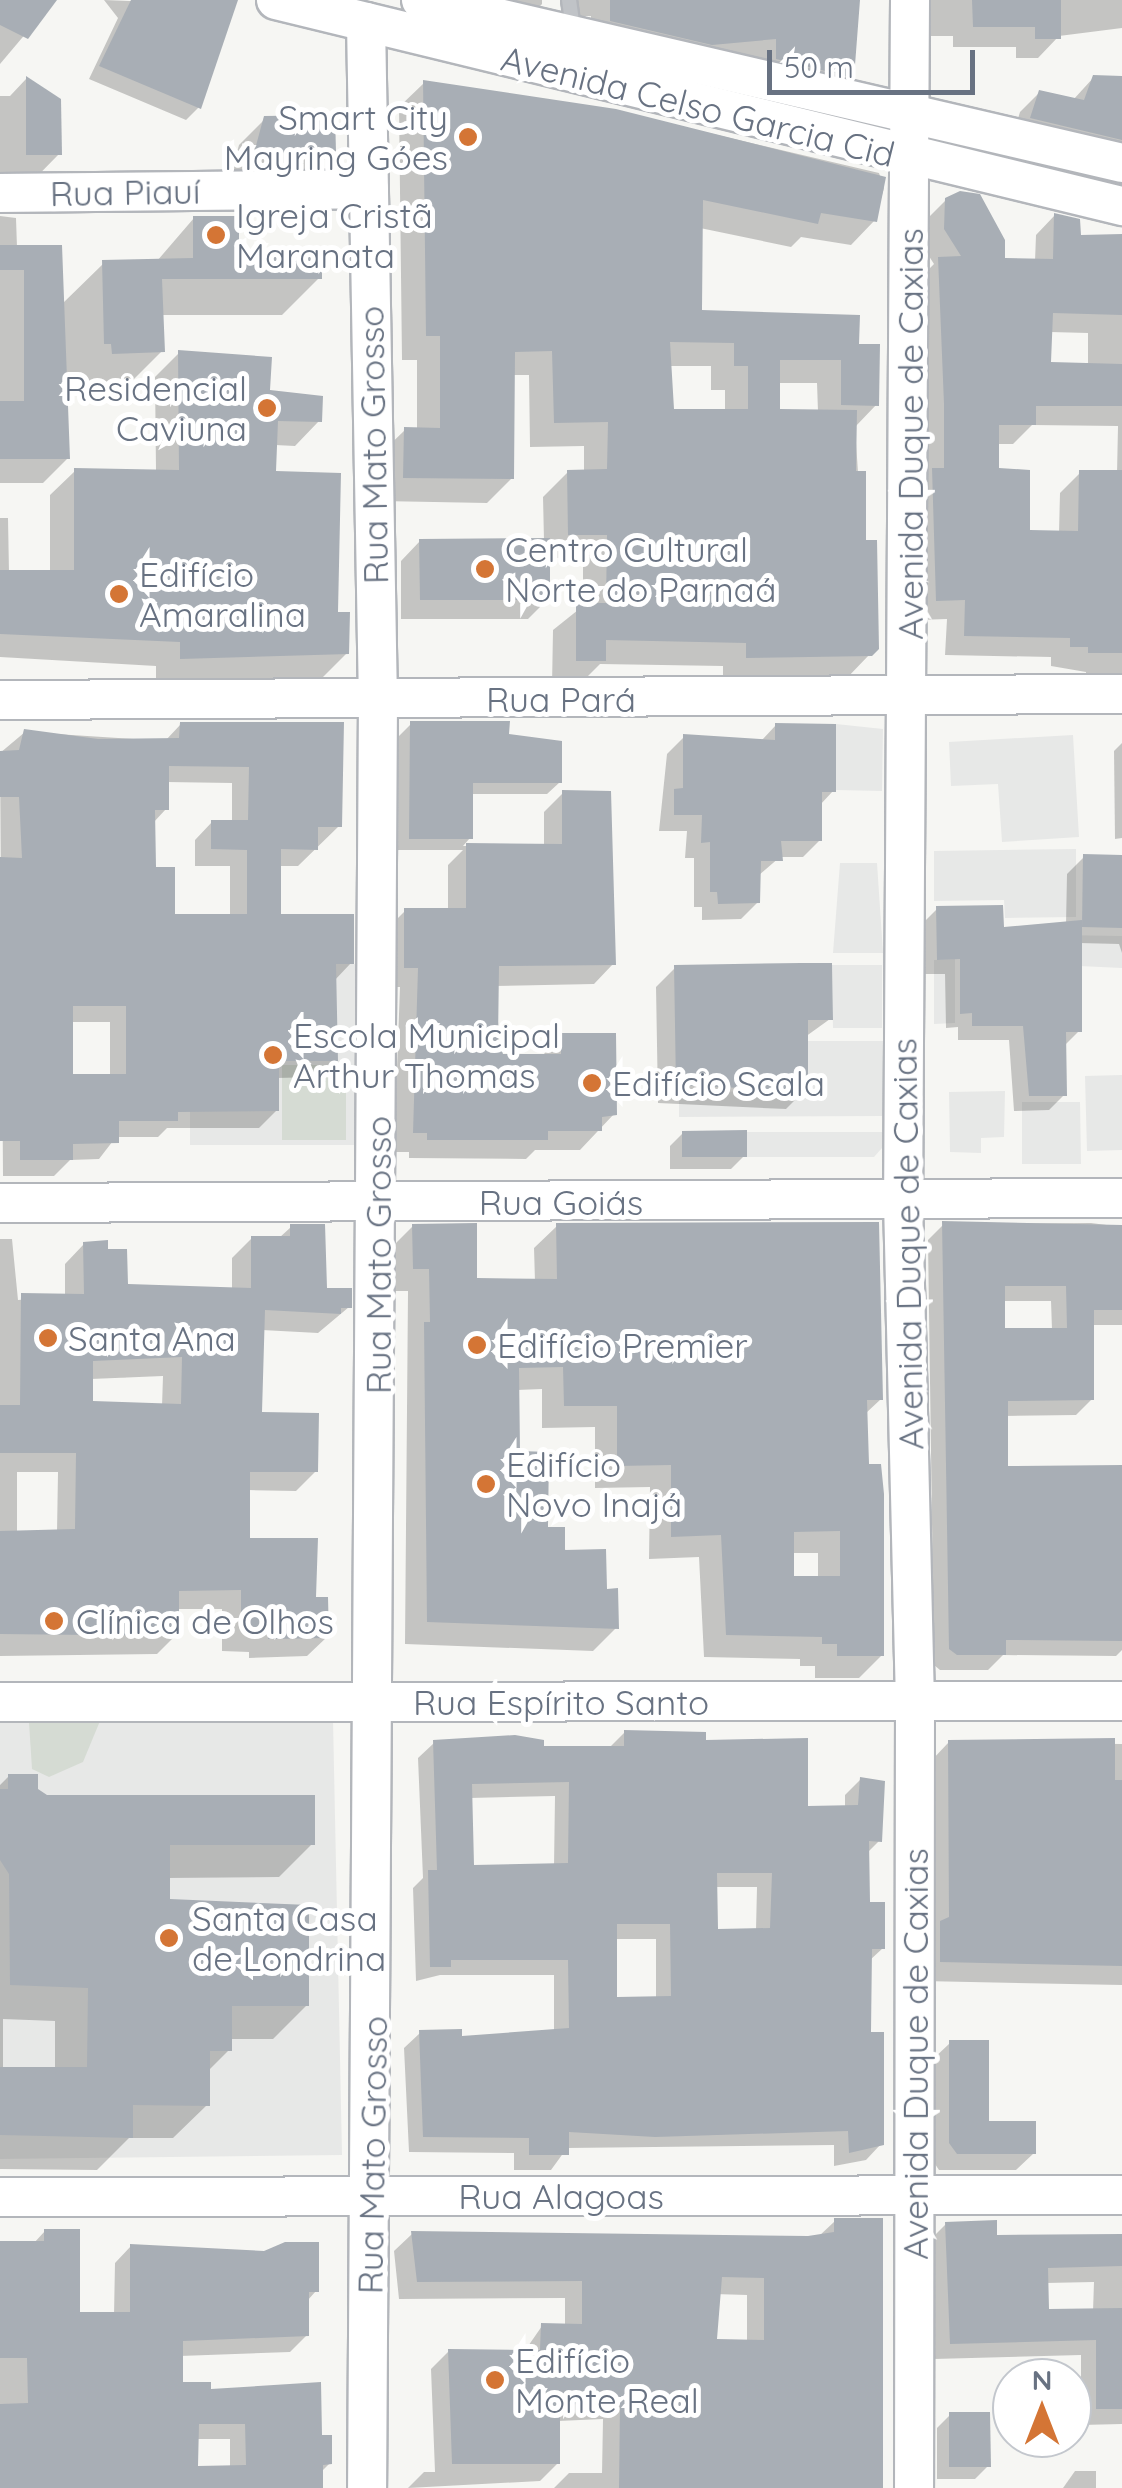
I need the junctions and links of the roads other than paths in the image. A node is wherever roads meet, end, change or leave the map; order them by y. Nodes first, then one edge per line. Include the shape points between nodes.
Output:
1 (276, 0) edge
2 (420, 0) edge
3 (910, 0) edge
4 (571, 18) edge
5 (366, 22) junction
6 (911, 116) junction
7 (1072, 152) junction
8 (912, 159) junction
9 (1122, 164) edge
10 (369, 188) junction
11 (0, 193) edge
12 (1064, 193) junction
13 (1122, 206) edge
14 (1122, 694) edge
15 (908, 696) junction
16 (0, 700) edge
17 (378, 700) junction
18 (1122, 1198) edge
19 (903, 1201) junction
20 (378, 1202) junction
21 (0, 1203) edge
22 (915, 1701) junction
23 (1122, 1701) edge
24 (0, 1702) edge
25 (377, 1702) junction
26 (1122, 2195) edge
27 (372, 2196) junction
28 (916, 2196) junction
29 (0, 2197) edge
30 (367, 2488) edge
31 (914, 2488) edge

1 - 5 street, Avenida Celso Garcia Cid
2 - 4 street, Avenida Celso Garcia Cid
3 - 6 street, Avenida Duque de Caxias
4 - 6 street, Avenida Celso Garcia Cid
5 - 8 street, Avenida Celso Garcia Cid
5 - 10 street, Rua Mato Grosso
6 - 7 street, Avenida Celso Garcia Cid
6 - 8 street, Avenida Duque de Caxias
7 - 9 street, Avenida Celso Garcia Cid
7 - 12 street
8 - 12 street, Avenida Celso Garcia Cid
8 - 15 street, Avenida Duque de Caxias
10 - 11 street, Rua Piauí
10 - 17 street, Rua Mato Grosso
12 - 13 street, Avenida Celso Garcia Cid
14 - 15 street, Rua Pará
15 - 17 street, Rua Pará
15 - 19 street, Avenida Duque de Caxias
16 - 17 street, Rua Pará
17 - 20 street, Rua Mato Grosso
18 - 19 street, Rua Goiás
19 - 20 street, Rua Goiás
19 - 22 street, Avenida Duque de Caxias
20 - 21 street, Rua Goiás
20 - 25 street, Rua Mato Grosso
22 - 23 street, Rua Espírito Santo
22 - 25 street, Rua Espírito Santo
22 - 28 street, Avenida Duque de Caxias
24 - 25 street, Rua Espírito Santo
25 - 27 street, Rua Mato Grosso
26 - 28 street, Rua Alagoas
27 - 28 street, Rua Alagoas
27 - 29 street, Rua Alagoas
27 - 30 street, Rua Mato Grosso
28 - 31 street, Avenida Duque de Caxias

